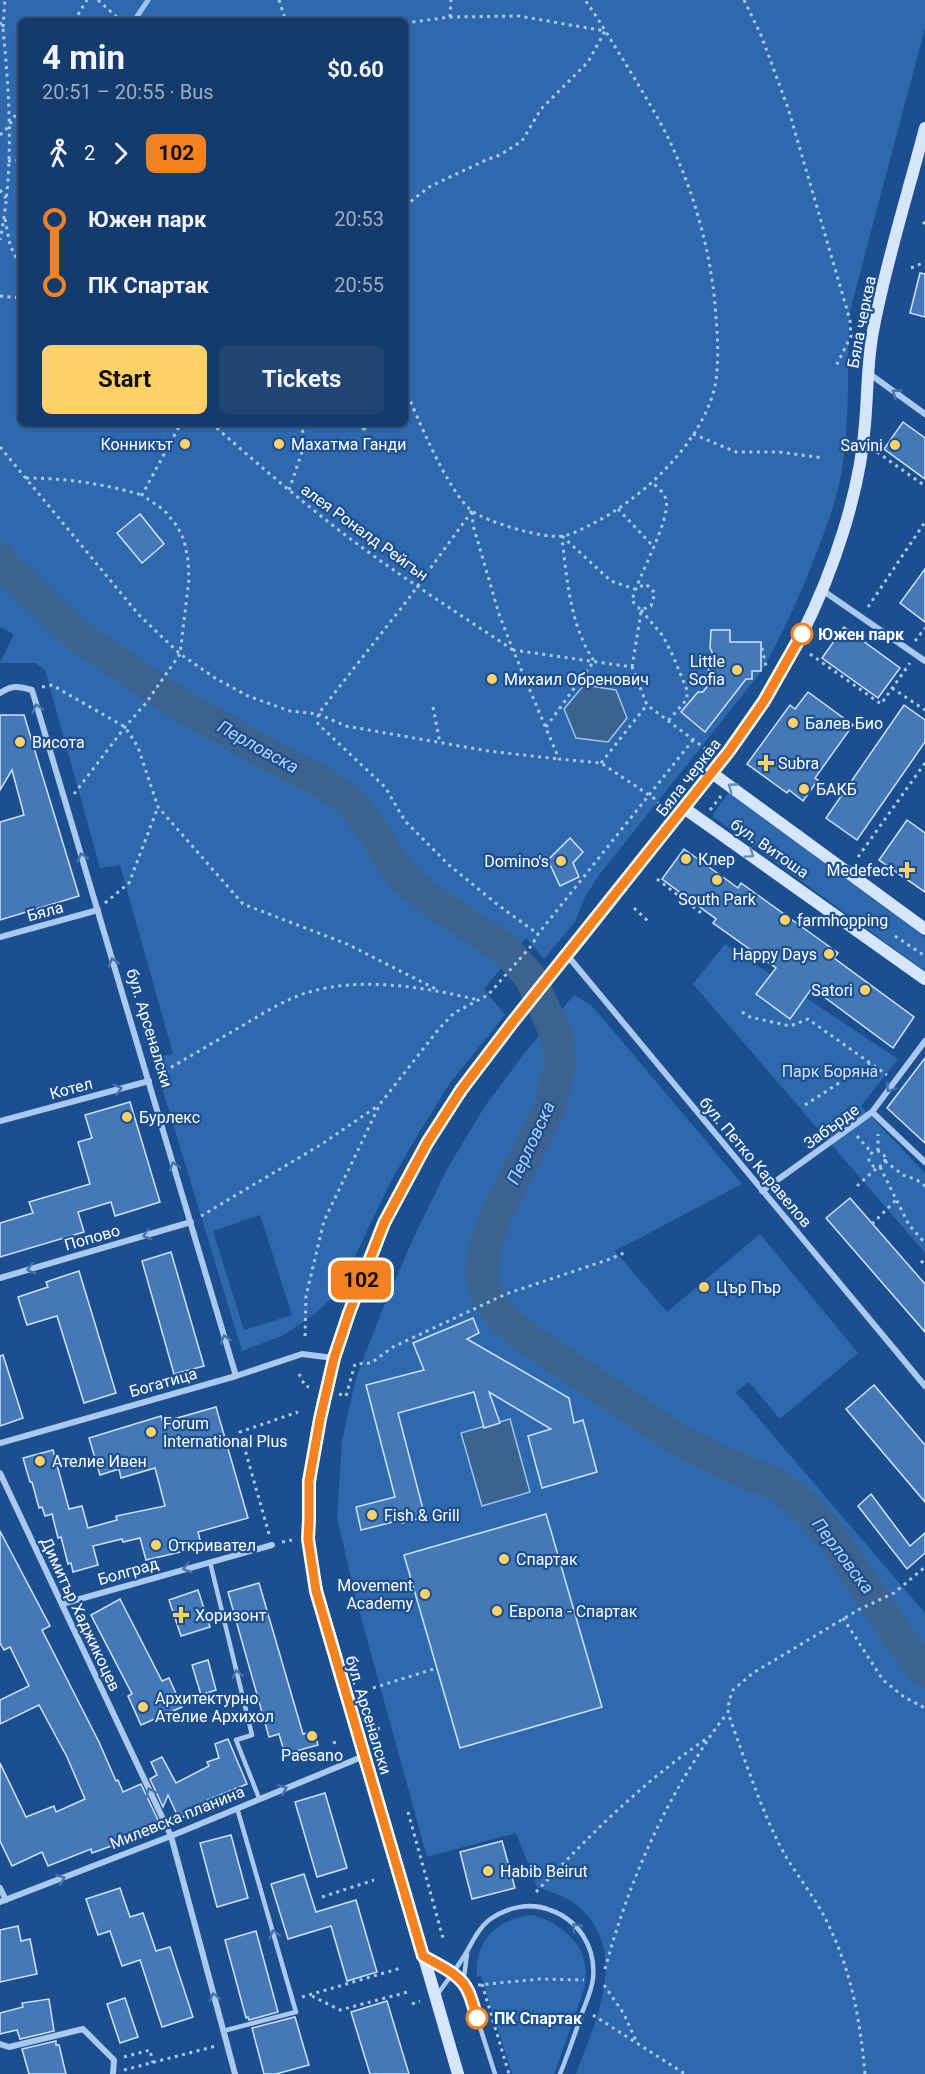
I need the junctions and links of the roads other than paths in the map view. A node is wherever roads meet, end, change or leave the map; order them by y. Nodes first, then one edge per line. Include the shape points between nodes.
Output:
1 (925, 128) edge
2 (922, 152) edge
3 (867, 372) junction
4 (925, 414) edge
5 (822, 590) junction
6 (925, 661) edge
7 (0, 693) edge
8 (712, 773) junction
9 (684, 808) junction
10 (98, 910) junction
11 (925, 929) edge
12 (0, 937) edge
13 (567, 955) junction
14 (925, 979) edge
15 (925, 1041) edge
16 (148, 1081) junction
17 (872, 1112) junction
18 (0, 1121) edge
19 (925, 1162) edge
20 (762, 1191) junction
21 (191, 1222) junction
22 (0, 1278) edge
23 (334, 1358) junction
24 (236, 1376) junction
25 (925, 1386) edge
26 (0, 1443) edge
27 (0, 1473) edge
28 (272, 1545) road end
29 (210, 1562) junction
30 (62, 1604) junction
31 (364, 1756) junction
32 (260, 1798) junction
33 (237, 1808) junction
34 (171, 1836) junction
35 (0, 1888) edge
36 (3, 1901) edge
37 (467, 1952) junction
38 (423, 1956) junction
39 (453, 1973) junction
40 (467, 1989) junction
41 (435, 1998) junction
42 (223, 2031) junction
43 (0, 2044) edge
44 (113, 2073) edge
45 (235, 2074) edge
46 (458, 2074) edge
47 (495, 2074) edge
48 (560, 2074) edge

1 - 2 street, Бяла черква
2 - 3 street, Бяла черква via 874,325
4 -> 3 street
3 - 5 street, Бяла черква via 858,474
5 - 6 street
5 - 8 street, Бяла черква via 764,701
10 -> 7 street, бул. Арсеналски via 32,690 18,686
8 - 9 street, Бяла черква
11 -> 8 street, бул. Витоша
9 - 13 street, Бяла черква
9 -> 14 street, бул. Витоша
10 - 12 street, Бяла
16 -> 10 street, бул. Арсеналски
13 - 20 street, бул. Петко Каравелов
13 - 23 street, Бяла черква via 461,1090 427,1143 384,1223
15 -> 17 street, Забърде
18 -> 16 street, Котел
21 -> 16 street, бул. Арсеналски
17 - 19 street
17 - 20 street, Забърде
20 - 25 street, бул. Петко Каравелов
21 -> 22 street, Попово
24 -> 21 street, бул. Арсеналски
23 - 24 street, Богатица via 302,1354
23 - 31 street, бул. Арсеналски via 309,1481 308,1539 316,1591
24 - 26 street, Богатица
27 - 30 street, Димитър Хаджикоцев
28 - 29 street, Болград
29 -> 30 street, Болград
32 -> 29 lane via 236,1740 252,1735
34 -> 30 street, Димитър Хаджикоцев
32 -> 31 street, Милевска планина
31 - 38 street, бул. Арсеналски
32 - 33 street, Милевска планина
33 - 34 street, Милевска планина
42 -> 33 lane via 296,2012
36 -> 34 street, Милевска планина
42 -> 34 street, Димитър Хаджикоцев
35 - 36 street
37 - 39 lane
37 - 40 lane
48 -> 37 lane via 593,1981 594,1968 586,1940 570,1921 530,1905 499,1914 479,1929
38 - 39 lane
38 - 41 street, бул. Арсеналски
39 - 40 lane
39 - 41 lane
40 - 47 lane
41 - 46 street, бул. Арсеналски
42 - 45 street, Димитър Хаджикоцев
43 - 44 street via 9,2047 83,2029 114,2060

